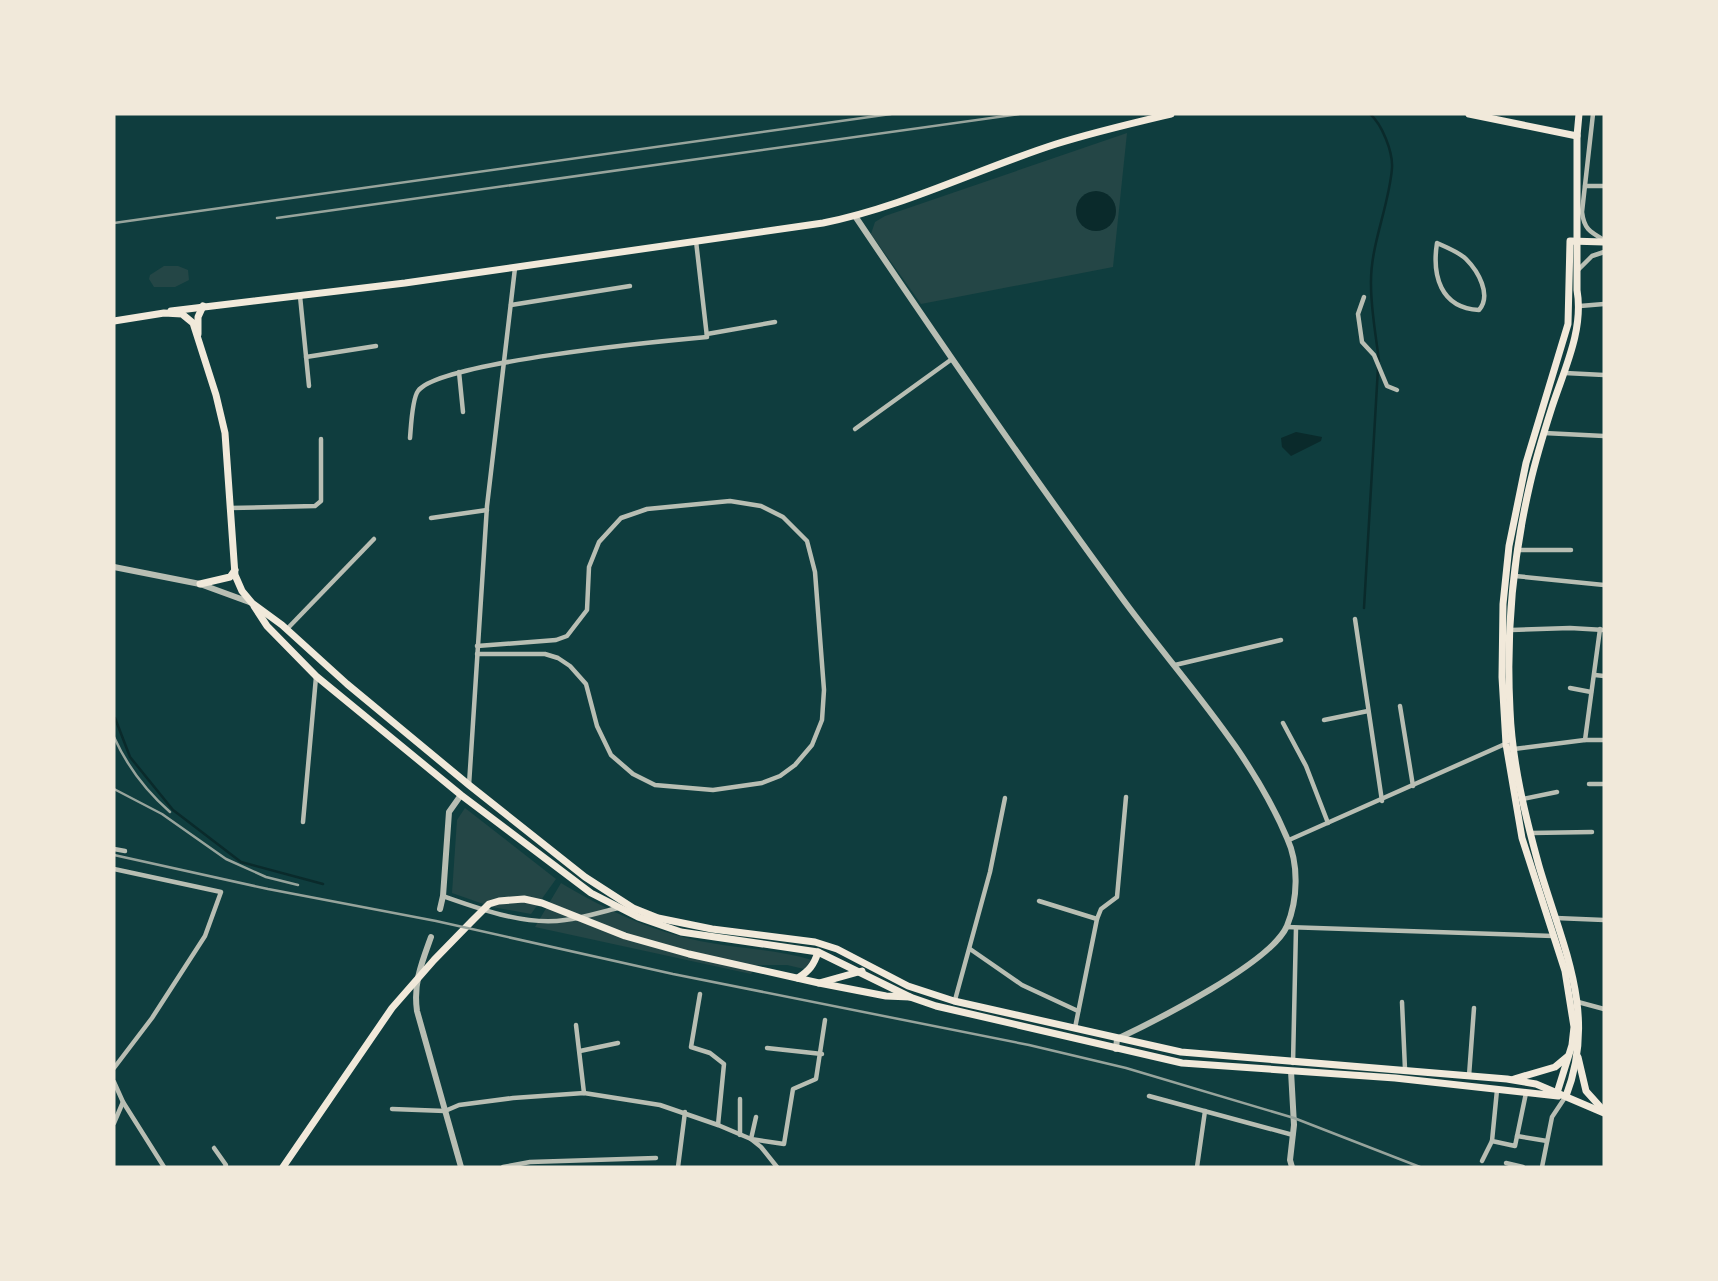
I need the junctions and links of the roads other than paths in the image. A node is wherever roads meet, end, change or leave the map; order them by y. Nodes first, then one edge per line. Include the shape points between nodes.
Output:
1 (1171, 114) edge
2 (1469, 114) edge
3 (1579, 114) edge
4 (1592, 114) edge
5 (1577, 136) junction
6 (1585, 186) junction
7 (1604, 186) edge
8 (855, 216) junction
9 (696, 241) junction
10 (1574, 241) junction
11 (1604, 241) edge
12 (1437, 243) joint
13 (1604, 252) edge
14 (515, 268) junction
15 (1578, 270) junction
16 (630, 286) dead end
17 (300, 295) junction
18 (1364, 298) dead end
19 (1604, 304) edge
20 (511, 305) junction
21 (203, 306) junction
22 (1580, 306) junction
23 (164, 313) junction
24 (114, 321) edge
25 (775, 322) dead end
26 (707, 334) junction
27 (198, 335) junction
28 (376, 346) dead end
29 (306, 357) junction
30 (952, 359) junction
31 (505, 361) junction
32 (459, 372) junction
33 (1565, 373) junction
34 (1604, 375) edge
35 (309, 386) dead end
36 (1397, 390) dead end
37 (463, 412) dead end
38 (855, 429) dead end
39 (1544, 433) junction
40 (1604, 436) edge
41 (410, 438) dead end
42 (321, 439) dead end
43 (230, 508) junction
44 (487, 510) junction
45 (431, 518) dead end
46 (374, 539) dead end
47 (1517, 550) junction
48 (1572, 550) dead end
49 (114, 567) edge
50 (235, 570) junction
51 (1514, 575) junction
52 (200, 584) junction
53 (1604, 585) edge
54 (252, 603) junction
55 (1355, 619) dead end
56 (287, 630) junction
57 (1511, 630) junction
58 (1602, 630) edge
59 (1281, 640) dead end
60 (477, 646) junction
61 (477, 654) junction
62 (1174, 666) junction
63 (1595, 675) junction
64 (316, 676) junction
65 (1604, 676) edge
66 (1570, 688) dead end
67 (1591, 692) junction
68 (1400, 706) dead end
69 (1368, 711) junction
70 (1324, 720) dead end
71 (1283, 723) dead end
72 (1585, 740) junction
73 (1604, 740) edge
74 (1506, 744) junction
75 (1513, 749) junction
76 (1589, 784) dead end
77 (1604, 784) edge
78 (469, 785) junction
79 (1413, 786) junction
80 (1557, 793) dead end
81 (461, 795) junction
82 (1126, 797) dead end
83 (1005, 798) dead end
84 (1523, 799) junction
85 (1382, 801) junction
86 (303, 822) dead end
87 (1328, 823) junction
88 (1592, 832) dead end
89 (1530, 833) junction
90 (1289, 841) junction
91 (114, 849) edge
92 (125, 851) dead end
93 (114, 869) edge
94 (443, 897) junction
95 (1039, 901) dead end
96 (619, 908) junction
97 (440, 909) dead end
98 (1555, 918) junction
99 (1097, 919) junction
100 (1604, 920) edge
101 (1286, 927) junction
102 (1296, 928) junction
103 (1553, 936) junction
104 (431, 937) dead end
105 (970, 949) junction
106 (818, 952) junction
107 (874, 968) junction
108 (861, 972) junction
109 (798, 978) junction
110 (819, 984) junction
111 (699, 994) dead end
112 (910, 997) junction
113 (954, 1001) junction
114 (1402, 1002) dead end
115 (1578, 1002) junction
116 (1474, 1008) dead end
117 (1604, 1009) edge
118 (1078, 1011) junction
119 (825, 1020) dead end
120 (576, 1025) dead end
121 (1074, 1029) junction
122 (1117, 1039) junction
123 (618, 1043) dead end
124 (768, 1048) dead end
125 (1116, 1049) junction
126 (580, 1051) junction
127 (821, 1054) junction
128 (1568, 1055) junction
129 (1577, 1056) junction
130 (1292, 1067) junction
131 (114, 1068) edge
132 (1405, 1069) junction
133 (1469, 1076) junction
134 (1507, 1079) junction
135 (114, 1082) edge
136 (1497, 1088) junction
137 (584, 1093) junction
138 (1526, 1093) junction
139 (1557, 1093) junction
140 (1149, 1096) dead end
141 (1566, 1096) junction
142 (740, 1099) dead end
143 (123, 1102) junction
144 (392, 1109) dead end
145 (444, 1111) junction
146 (1205, 1111) junction
147 (685, 1112) junction
148 (1604, 1112) edge
149 (756, 1117) dead end
150 (114, 1123) edge
151 (718, 1125) junction
152 (740, 1135) junction
153 (1293, 1135) junction
154 (1517, 1136) junction
155 (751, 1139) junction
156 (1492, 1141) junction
157 (1547, 1141) junction
158 (214, 1148) dead end
159 (656, 1158) dead end
160 (1482, 1161) dead end
161 (1506, 1163) dead end
162 (569, 1164) edge
163 (164, 1167) edge
164 (225, 1167) edge
165 (283, 1167) edge
166 (461, 1167) edge
167 (503, 1167) edge
168 (678, 1167) edge
169 (777, 1167) edge
170 (1197, 1167) edge
171 (1291, 1167) edge
172 (1523, 1167) edge
173 (1542, 1167) edge

1 - 8 main road via 1056,144
2 - 5 main road
3 - 5 main road
4 - 6 street
5 - 10 main road
6 - 7 street
6 - 11 street via 1584,224
8 - 9 main road
8 - 30 street
9 - 14 main road
9 - 26 street
10 - 11 main road
10 - 15 main road
10 - 74 main road via 1568,324 1527,463 1509,546 1502,665
12 - 12 street via 1467,260 1482,282 1479,310 1464,309 1442,289 1434,263
13 - 15 street via 1592,256
14 - 17 main road
14 - 20 street
15 - 22 main road
16 - 20 street
17 - 21 main road
17 - 29 street
18 - 36 street via 1358,314 1362,342 1374,355 1387,386
19 - 22 street
20 - 31 street
21 - 23 main road
21 - 27 main road
22 - 33 main road
23 - 24 main road
23 - 27 main road via 189,318
25 - 26 street
26 - 31 street
27 - 43 main road via 225,433
28 - 29 street
29 - 35 street
30 - 38 street
30 - 62 street
31 - 32 street
31 - 44 street
32 - 37 street
32 - 41 street via 424,385 416,393
33 - 34 street
33 - 39 main road
39 - 40 street
39 - 47 main road
42 - 43 street via 321,500 315,506
43 - 50 main road
44 - 45 street
44 - 60 street
46 - 56 street
47 - 48 street
47 - 51 main road
49 - 52 street
50 - 52 main road via 230,577
50 - 54 main road
51 - 53 street
51 - 57 main road
52 - 54 street
54 - 56 main road
54 - 64 main road via 267,626
55 - 69 street
56 - 78 main road
57 - 58 street
57 - 75 main road
58 - 63 street
59 - 62 street
60 - 61 street
60 - 61 street via 566,636 587,610 589,567 598,542 621,518 647,509 730,501 761,506 783,517 807,541 815,572 822,720 812,745 780,776 713,790 655,785 611,755 597,726 586,684 570,666 545,654
61 - 78 street
62 - 90 street via 1230,738
63 - 65 street
63 - 67 street
64 - 81 main road
64 - 86 street
66 - 67 street
67 - 72 street
68 - 79 street
69 - 70 street
69 - 85 street
71 - 87 street
72 - 73 street
72 - 75 street
74 - 79 street
74 - 103 main road via 1522,838
75 - 84 main road
76 - 77 street
78 - 107 main road via 585,877 633,908 680,923 815,942
79 - 85 street
80 - 84 street
81 - 94 street via 449,811
81 - 96 main road via 591,893
82 - 99 street via 1117,897 1101,909
83 - 105 street
84 - 89 main road
85 - 87 street
87 - 90 street
88 - 89 street
89 - 98 main road
90 - 101 street via 1295,895
91 - 92 street
93 - 131 street via 221,892 205,936
94 - 96 street via 490,912 563,921
94 - 97 street
95 - 99 street
96 - 106 main road via 681,932
98 - 100 street
98 - 115 main road
99 - 118 street
101 - 102 street
101 - 122 street via 1242,969
102 - 103 street
102 - 130 street
103 - 128 main road via 1565,971 1574,1027
104 - 145 street via 415,993
105 - 113 street
105 - 118 street via 1022,985
106 - 108 main road
106 - 109 main road via 808,972
107 - 108 main road
107 - 113 main road via 908,986
108 - 110 main road
108 - 112 main road
109 - 110 main road
109 - 165 main road via 625,936 542,903 524,899 489,904 392,1007
110 - 112 main road
111 - 151 street via 691,1047 724,1064
112 - 125 main road
113 - 121 main road
114 - 132 street
115 - 117 street
115 - 129 main road
116 - 133 street
118 - 121 street
119 - 127 street
120 - 126 street
121 - 122 main road
122 - 125 street
122 - 130 main road
123 - 126 street
124 - 127 street
125 - 130 main road via 1182,1063
126 - 137 street
127 - 155 street via 816,1079 793,1089 784,1144
128 - 134 main road via 1555,1066
128 - 139 main road
129 - 141 main road
129 - 148 main road via 1586,1091
130 - 132 main road
130 - 136 main road
130 - 153 street
132 - 133 main road
133 - 134 main road
134 - 139 main road
135 - 143 street
136 - 138 main road
136 - 156 street
137 - 145 street via 513,1098
137 - 147 street
138 - 141 main road
138 - 154 street
139 - 141 main road
140 - 146 street
141 - 148 main road
141 - 157 street via 1552,1117
142 - 152 street
143 - 150 street
143 - 163 street
144 - 145 street
145 - 166 street
146 - 153 street
146 - 170 street
147 - 151 street
147 - 168 street
149 - 155 street
151 - 152 street
152 - 155 street
153 - 171 street
154 - 156 street via 1515,1146
154 - 157 street
155 - 169 street
156 - 160 street
157 - 173 street
158 - 164 street
159 - 162 street
161 - 172 street
162 - 167 street via 530,1162

